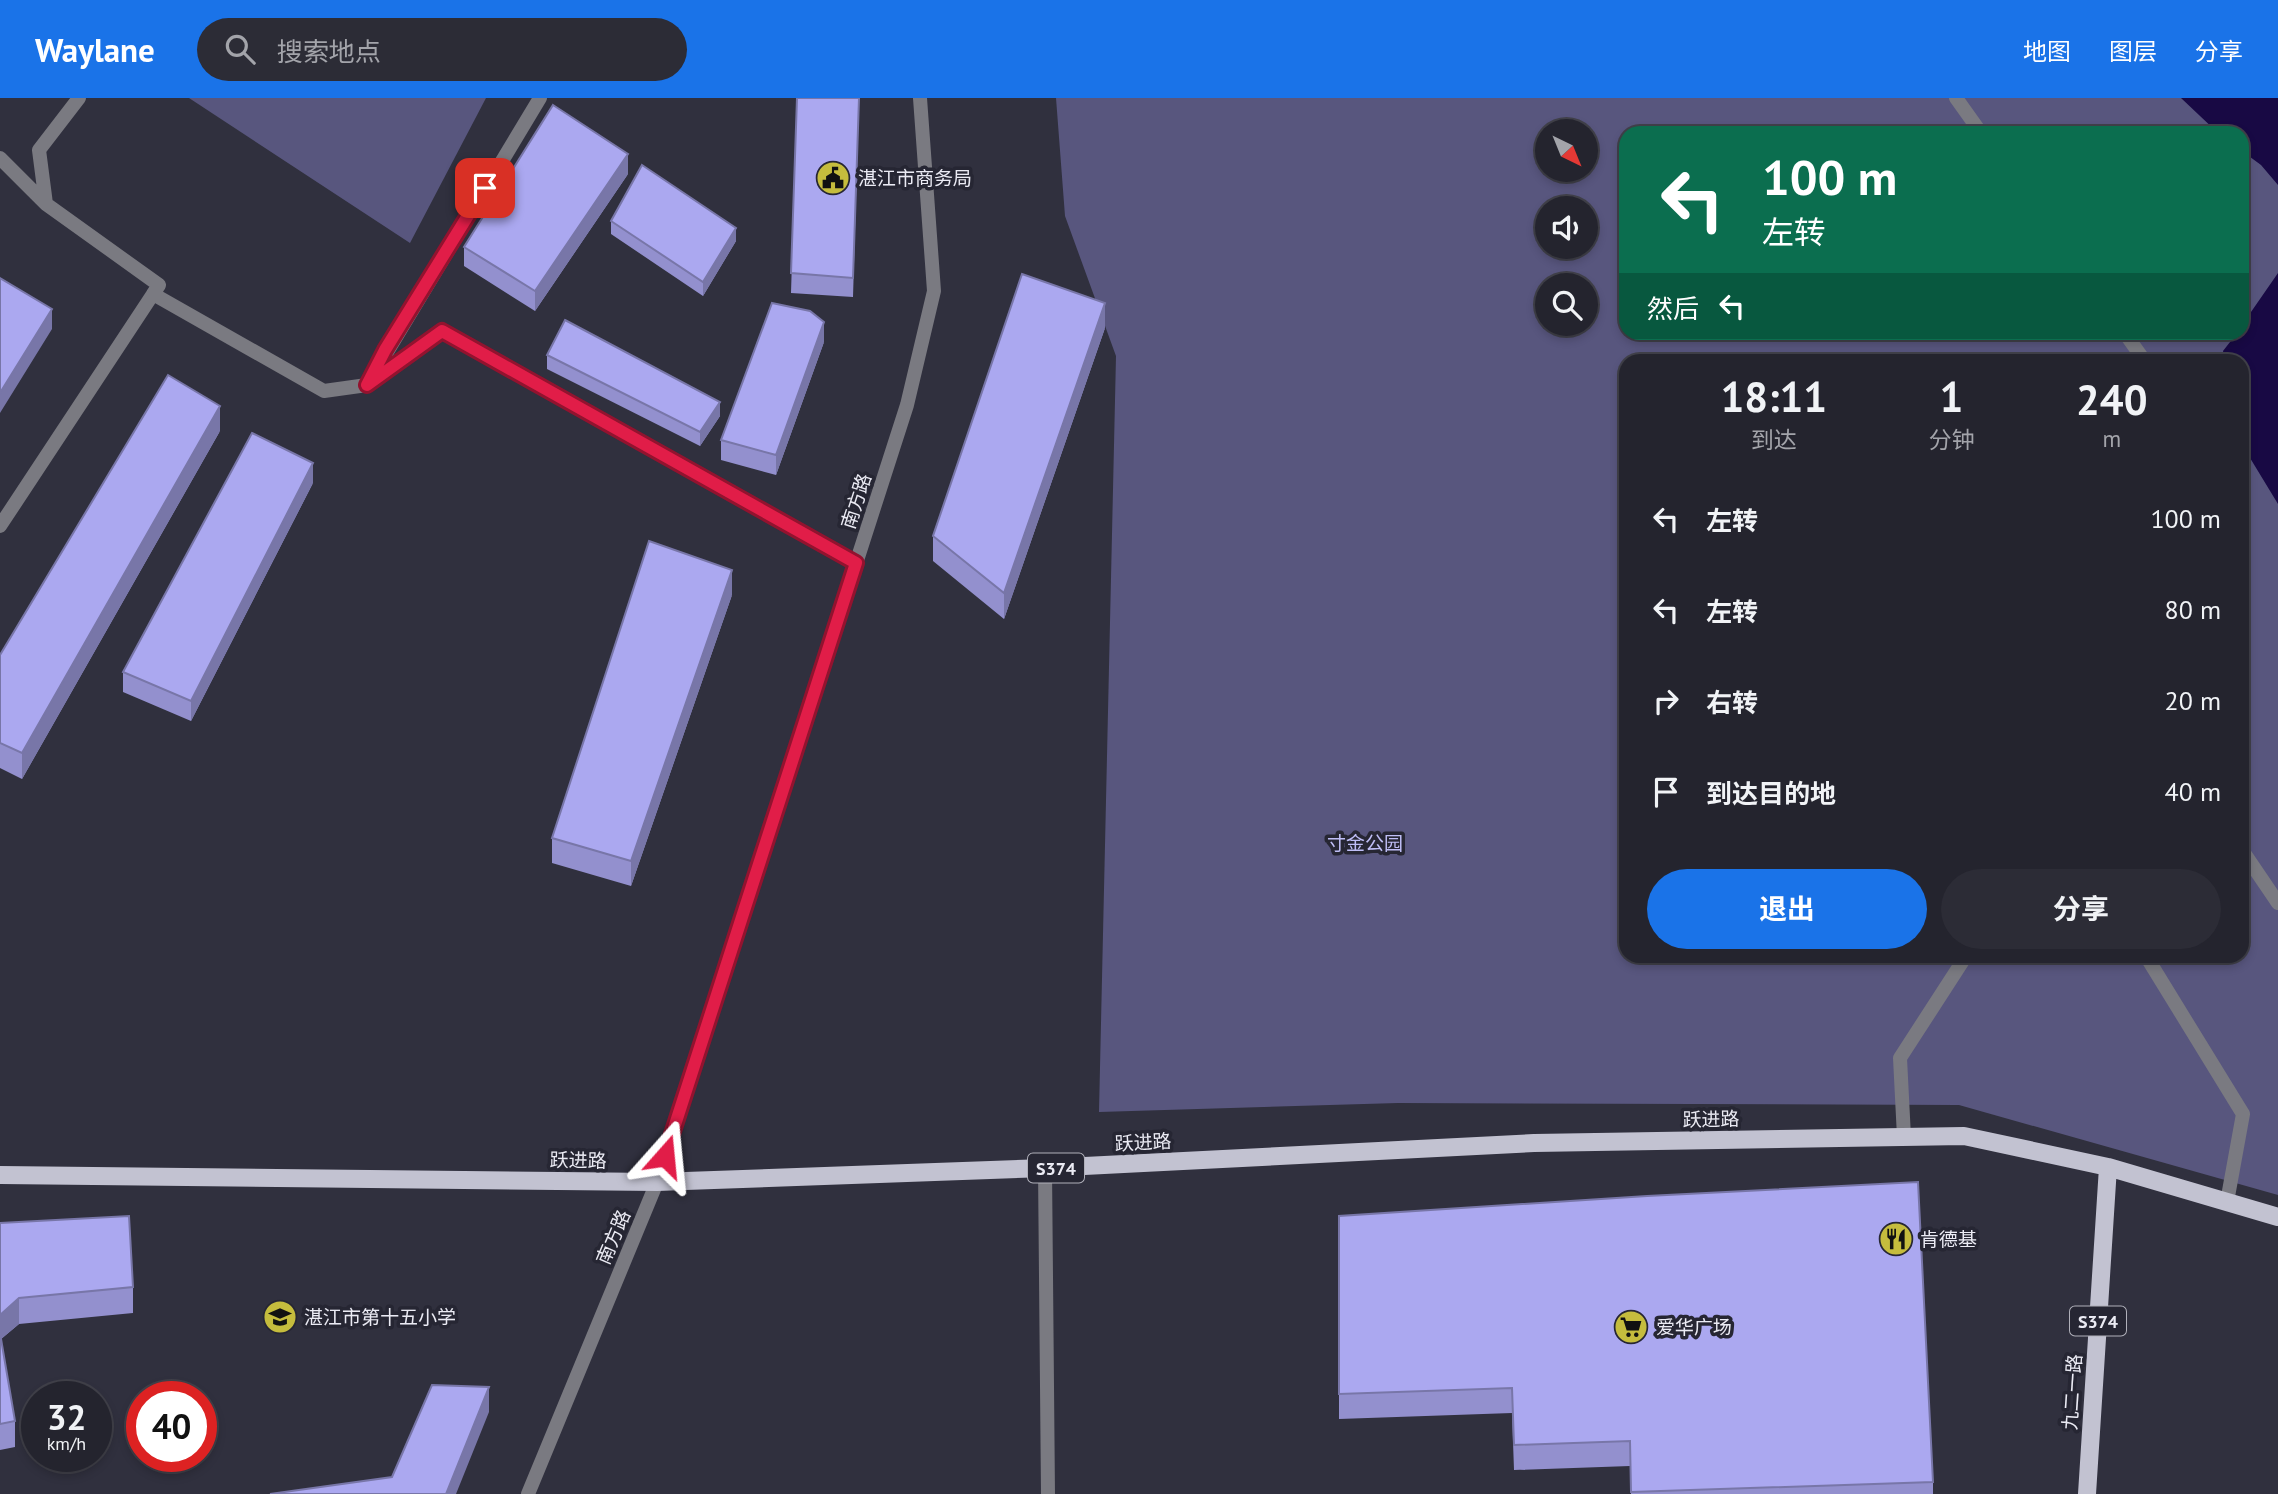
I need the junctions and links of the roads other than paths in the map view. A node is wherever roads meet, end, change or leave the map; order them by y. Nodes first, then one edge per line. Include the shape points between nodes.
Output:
1 (79, 98) edge
2 (540, 98) edge
3 (920, 98) edge
4 (1955, 98) edge
5 (1975, 126) edge
6 (0, 158) edge
7 (46, 204) junction
8 (153, 294) junction
9 (367, 385) junction
10 (0, 526) edge
11 (856, 563) junction
12 (2249, 860) edge
13 (2278, 903) edge
14 (1961, 963) edge
15 (2150, 963) edge
16 (1904, 1137) junction
17 (2108, 1167) junction
18 (1045, 1168) junction
19 (0, 1175) edge
20 (657, 1182) junction
21 (2227, 1202) junction
22 (2278, 1217) edge
23 (2088, 1485) edge
24 (528, 1494) edge
25 (1048, 1494) edge
26 (2098, 1494) edge

1 - 7 street via 39,150
2 - 9 street
3 - 11 street, 南方路 via 934,291 907,405
4 - 5 street
6 - 7 street
7 - 8 street via 159,285
8 - 9 street via 324,391
8 - 10 street
9 - 11 street via 442,331
11 - 20 street, 南方路
12 - 13 street
14 - 16 street via 1900,1058
15 - 21 street via 2243,1114
16 - 17 main road, 跃进路 / S374 via 1964,1136
16 - 18 main road, 跃进路 / S374 via 1534,1143
17 - 21 main road, 跃进路 / S374
17 - 23 main road, 九二一路 / S374
18 - 20 main road, 跃进路 / S374
18 - 25 street
19 - 20 main road, 跃进路 / S374
20 - 24 street, 南方路
21 - 22 main road, 跃进路 / S374
23 - 26 street

